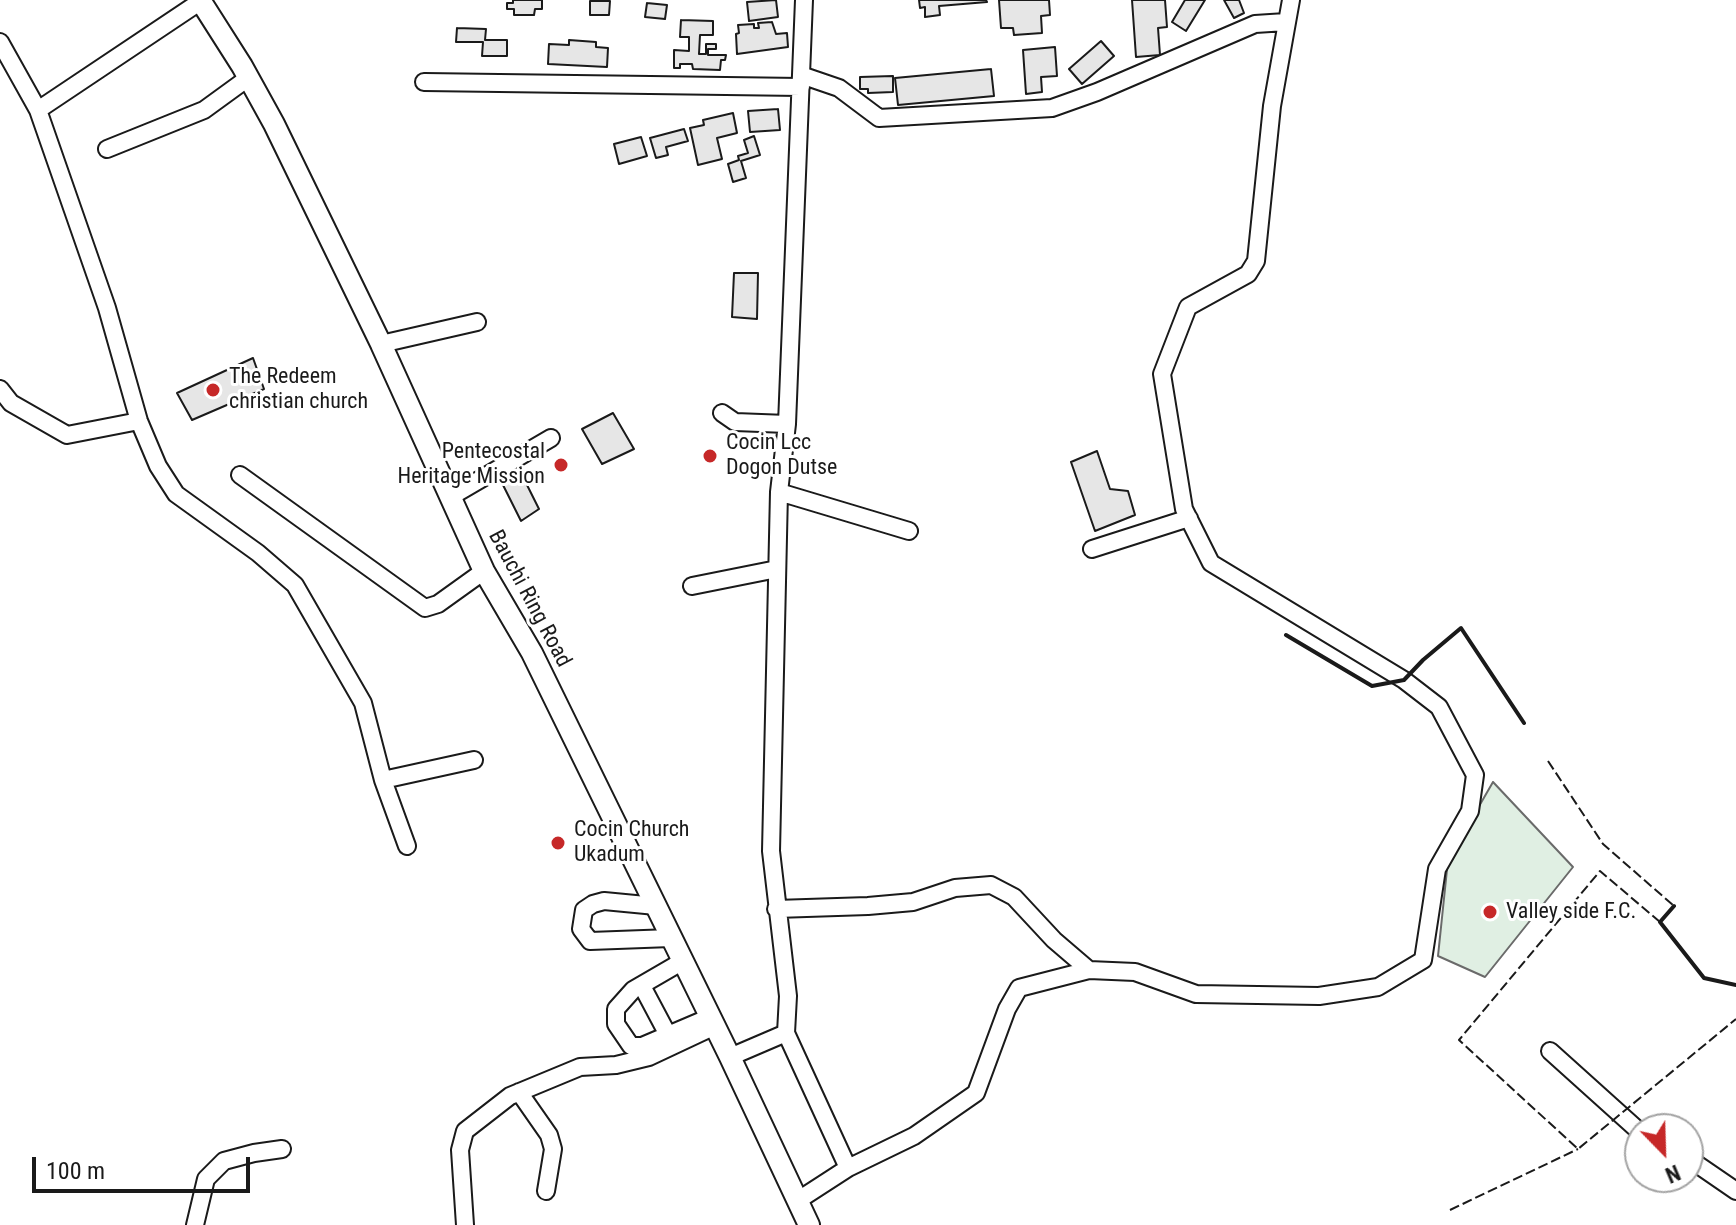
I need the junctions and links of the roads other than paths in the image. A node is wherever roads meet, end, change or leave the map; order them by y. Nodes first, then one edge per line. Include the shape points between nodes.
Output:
1 (804, 0) edge
2 (1291, 0) edge
3 (201, 1) edge
4 (1286, 22) junction
5 (0, 42) edge
6 (248, 78) junction
7 (801, 81) junction
8 (424, 82) dead end
9 (38, 110) junction
10 (107, 149) dead end
11 (477, 322) dead end
12 (381, 344) junction
13 (0, 389) edge
14 (722, 413) dead end
15 (139, 421) junction
16 (787, 424) junction
17 (551, 438) dead end
18 (240, 475) dead end
19 (779, 492) junction
20 (450, 497) junction
21 (1189, 518) junction
22 (909, 531) dead end
23 (1092, 549) dead end
24 (777, 569) junction
25 (484, 571) junction
26 (692, 586) dead end
27 (474, 760) dead end
28 (383, 780) junction
29 (407, 846) dead end
30 (656, 906) junction
31 (776, 909) junction
32 (671, 938) junction
33 (683, 961) junction
34 (1089, 970) junction
35 (642, 986) junction
36 (713, 1022) junction
37 (786, 1033) junction
38 (668, 1035) junction
39 (1550, 1051) dead end
40 (730, 1057) junction
41 (519, 1092) junction
42 (1624, 1118) edge
43 (282, 1149) dead end
44 (848, 1168) junction
45 (1704, 1169) edge
46 (546, 1191) dead end
47 (1736, 1191) edge
48 (797, 1201) junction
49 (195, 1225) edge
50 (465, 1225) edge
51 (809, 1225) edge

1 - 7 street
2 - 4 street
3 - 6 main road, Bauchi Ring Road
3 - 9 street
4 - 7 street via 1255,24 1052,108 879,118 839,88
4 - 21 street via 1256,261 1248,274 1188,307 1162,374
5 - 9 street
6 - 10 street via 204,110
6 - 12 main road, Bauchi Ring Road
7 - 8 street
7 - 16 street
9 - 15 street via 107,308
11 - 12 street
12 - 20 main road, Bauchi Ring Road
13 - 15 street via 11,403 67,435
14 - 16 street via 735,422
15 - 28 street via 176,494 295,585 363,703
16 - 19 street
17 - 20 street
18 - 25 street via 425,608
19 - 22 street
19 - 24 street
20 - 25 main road, Bauchi Ring Road
21 - 23 street
21 - 34 street via 1211,563 1404,680 1439,707 1475,775 1470,811 1437,869 1423,960 1378,987 1319,996 1196,994 1135,972
24 - 26 street
24 - 31 street via 771,851
25 - 30 main road, Bauchi Ring Road via 532,653
27 - 28 street
28 - 29 street
30 - 32 main road, Bauchi Ring Road
30 - 32 street via 593,904 584,910 581,929 590,941
31 - 34 street via 913,902 955,888 991,885 1014,897
31 - 37 street via 788,996
32 - 33 main road, Bauchi Ring Road
33 - 35 street
33 - 36 main road, Bauchi Ring Road
34 - 44 street via 1019,988 976,1093 914,1136
35 - 38 street
35 - 38 street via 616,1009 616,1024 631,1046
36 - 38 street
36 - 40 main road, Bauchi Ring Road
36 - 41 street via 649,1057 580,1067
37 - 40 street
37 - 44 street
39 - 42 street
40 - 48 main road, Bauchi Ring Road
41 - 46 street via 553,1149
41 - 50 street via 465,1131 460,1150
43 - 49 street via 224,1161 206,1179
44 - 48 street
45 - 47 street
48 - 51 main road, Bauchi Ring Road

